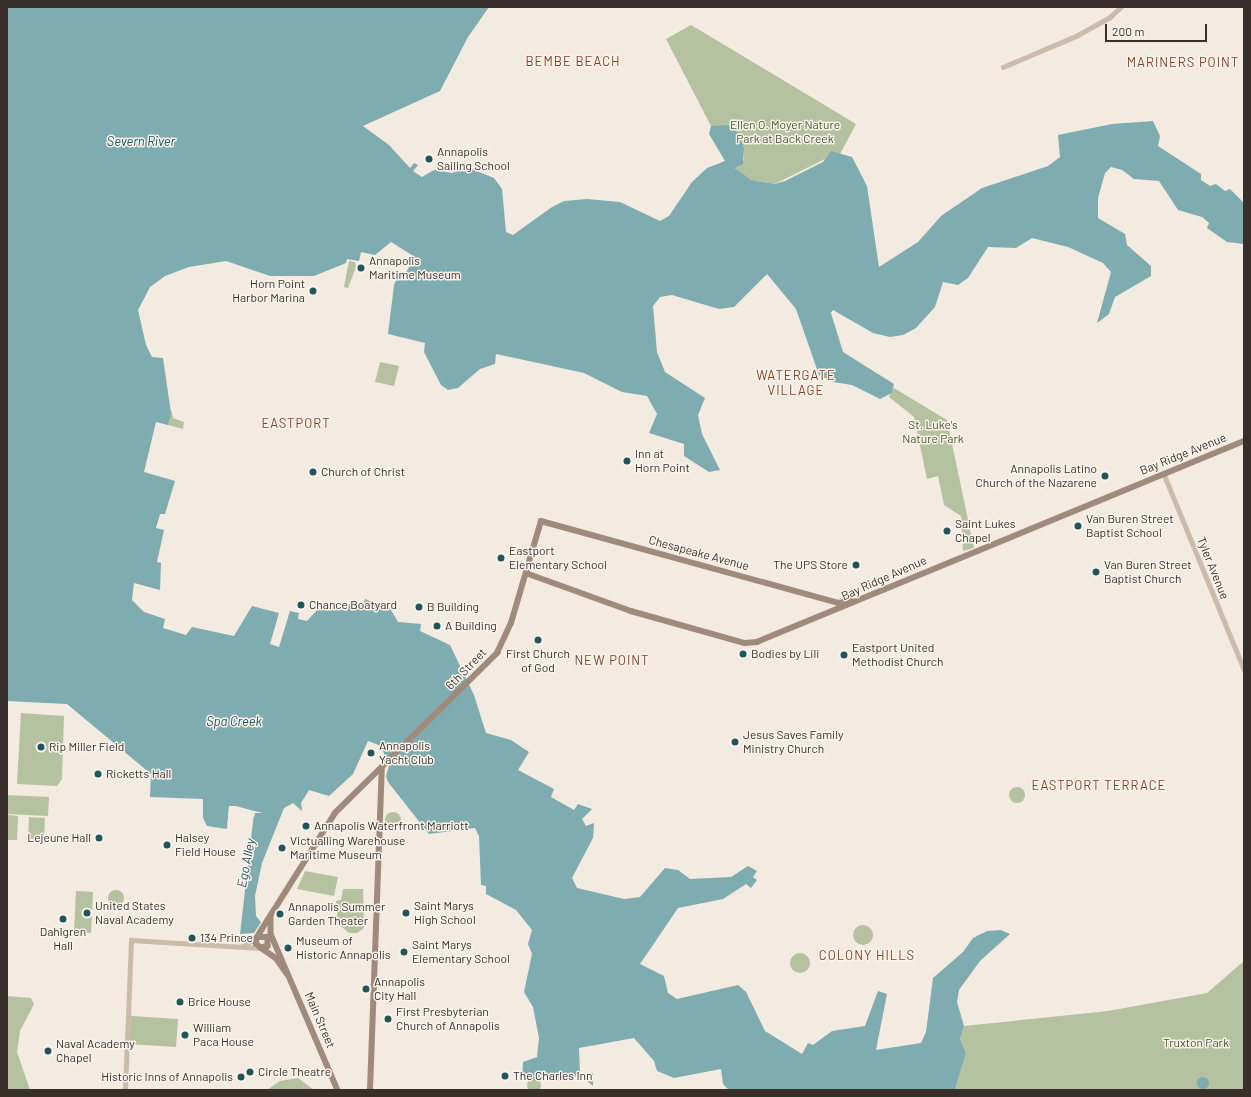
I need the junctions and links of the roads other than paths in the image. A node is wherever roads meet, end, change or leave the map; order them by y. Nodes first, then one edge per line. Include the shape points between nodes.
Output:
1 (1121, 7) edge
2 (1003, 68) dead end
3 (1244, 441) edge
4 (1164, 474) junction
5 (541, 521) joint
6 (526, 573) junction
7 (851, 602) junction
8 (838, 603) junction
9 (827, 615) junction
10 (1244, 669) edge
11 (384, 766) junction
12 (271, 916) junction
13 (257, 938) junction
14 (271, 938) junction
15 (240, 946) junction
16 (262, 949) junction
17 (292, 981) junction
18 (125, 1090) edge
19 (338, 1090) edge
20 (370, 1090) edge

1 - 2 street via 1109,18 1076,36
3 - 4 main road, Bay Ridge Avenue
4 - 7 main road, Bay Ridge Avenue
4 - 10 street, Tyler Avenue
5 - 6 main road, 6th Street
5 - 8 main road, Chesapeake Avenue
6 - 9 main road, Bay Ridge Avenue via 631,611 745,643 757,642
6 - 11 main road, 6th Street via 506,636 480,673
7 - 8 main road, Chesapeake Avenue
7 - 9 main road, Bay Ridge Avenue
8 - 9 main road
11 - 12 main road, 6th Street via 332,818
11 - 20 main road
12 - 13 main road, 6th Street
12 - 14 main road
13 - 14 main road via 263,935
13 - 15 street
13 - 16 main road
14 - 16 main road via 269,945
14 - 17 main road, Main Street
15 - 16 street
15 - 18 street via 131,940
16 - 17 main road, Main Street via 276,958
17 - 19 main road, Main Street

